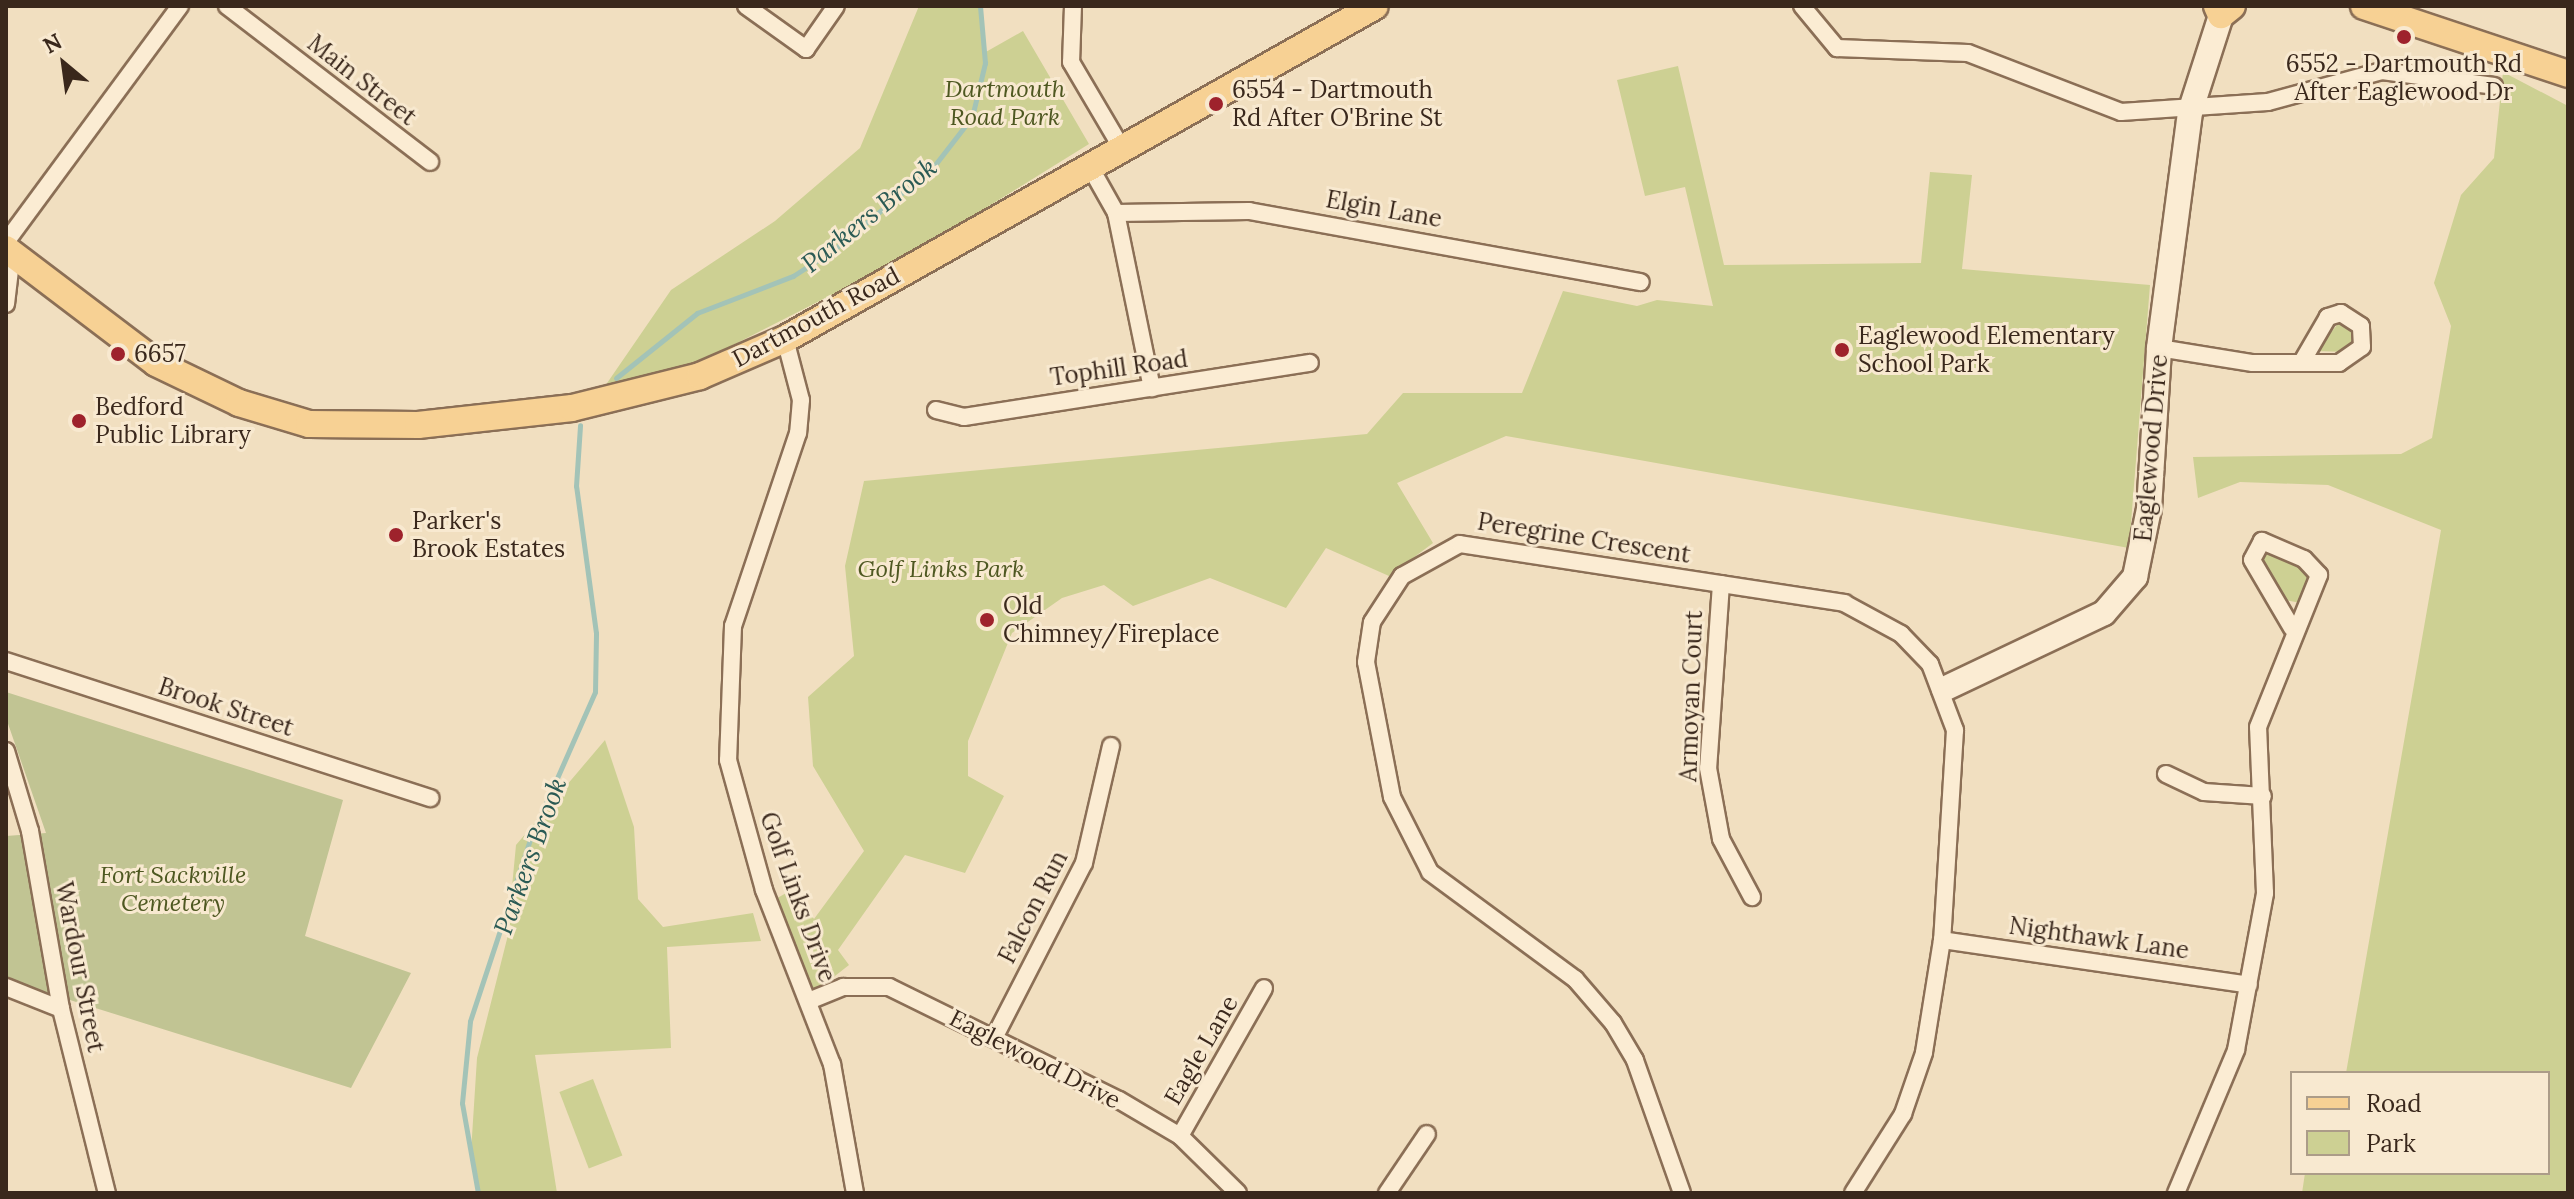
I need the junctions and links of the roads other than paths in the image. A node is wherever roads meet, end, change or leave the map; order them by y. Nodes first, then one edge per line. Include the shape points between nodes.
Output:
1 (180, 6) edge
2 (227, 6) edge
3 (746, 6) edge
4 (836, 6) edge
5 (1073, 6) edge
6 (1375, 6) edge
7 (1802, 6) edge
8 (2364, 6) edge
9 (2223, 8) edge
10 (2568, 74) edge
11 (2494, 86) dead end
12 (2190, 112) junction
13 (1121, 147) junction
14 (430, 162) dead end
15 (1089, 165) junction
16 (1116, 213) junction
17 (8, 248) edge
18 (1641, 282) dead end
19 (6, 304) edge
20 (785, 339) junction
21 (2159, 348) junction
22 (2303, 360) dead end
23 (1310, 363) dead end
24 (1152, 388) junction
25 (936, 410) dead end
26 (1721, 584) junction
27 (2292, 628) junction
28 (6, 661) edge
29 (1944, 689) junction
30 (1111, 746) dead end
31 (6, 751) edge
32 (2166, 774) dead end
33 (2263, 796) junction
34 (430, 798) dead end
35 (1752, 897) dead end
36 (1942, 940) junction
37 (2249, 985) junction
38 (6, 987) edge
39 (1264, 988) dead end
40 (811, 1000) junction
41 (61, 1009) junction
42 (994, 1038) junction
43 (1427, 1134) dead end
44 (1180, 1136) junction
45 (1862, 1191) edge
46 (107, 1193) edge
47 (855, 1193) edge
48 (1238, 1193) edge
49 (1387, 1193) edge
50 (1682, 1193) edge
51 (2176, 1193) edge

1 - 17 street
2 - 14 street, Main Street
3 - 4 street via 806,49
5 - 13 street via 1071,62
6 - 13 main road, Dartmouth Road
7 - 12 street via 1837,48 1968,53 2121,112
8 - 10 main road
9 - 12 street, Eaglewood Drive
11 - 12 street via 2382,71 2268,102
12 - 21 street, Eaglewood Drive
13 - 15 main road, Dartmouth Road
15 - 16 street
15 - 20 main road, Dartmouth Road
16 - 18 street, Elgin Lane via 1249,211
16 - 24 street
17 - 19 street
17 - 20 main road, Dartmouth Road via 156,363 239,403 309,424 418,425 572,408 700,376
20 - 40 street, Golf Links Drive via 801,400 798,433 733,626 728,760 764,890
21 - 22 street via 2253,363
21 - 29 street, Eaglewood Drive via 2149,509 2135,577 2104,613
23 - 24 street, Tophill Road
24 - 25 street, Tophill Road via 964,417
26 - 29 street, Peregrine Crescent via 1844,603 1875,617 1915,647
26 - 35 street, Armoyan Court via 1708,768 1721,839
26 - 50 street, Peregrine Crescent via 1460,544 1387,591 1366,662 1392,797 1410,840 1430,872 1575,979 1613,1023 1635,1060
27 - 27 street via 2319,575 2304,559 2262,541 2252,560
27 - 33 street via 2258,727
28 - 34 street, Brook Street
29 - 36 street via 1955,730
30 - 42 street, Falcon Run via 1084,863
31 - 41 street, Wardour Street via 30,831
32 - 33 street via 2204,792
33 - 37 street via 2265,893
36 - 37 street, Nighthawk Lane
36 - 45 street via 1924,1053 1903,1114
37 - 51 street via 2236,1050
38 - 41 street
39 - 44 street, Eagle Lane
40 - 42 street, Eaglewood Drive via 843,987 889,987
40 - 47 street, Golf Links Drive via 844,1113
41 - 46 street, Wardour Street
42 - 44 street, Eaglewood Drive
43 - 49 street
44 - 48 street, Eaglewood Drive

